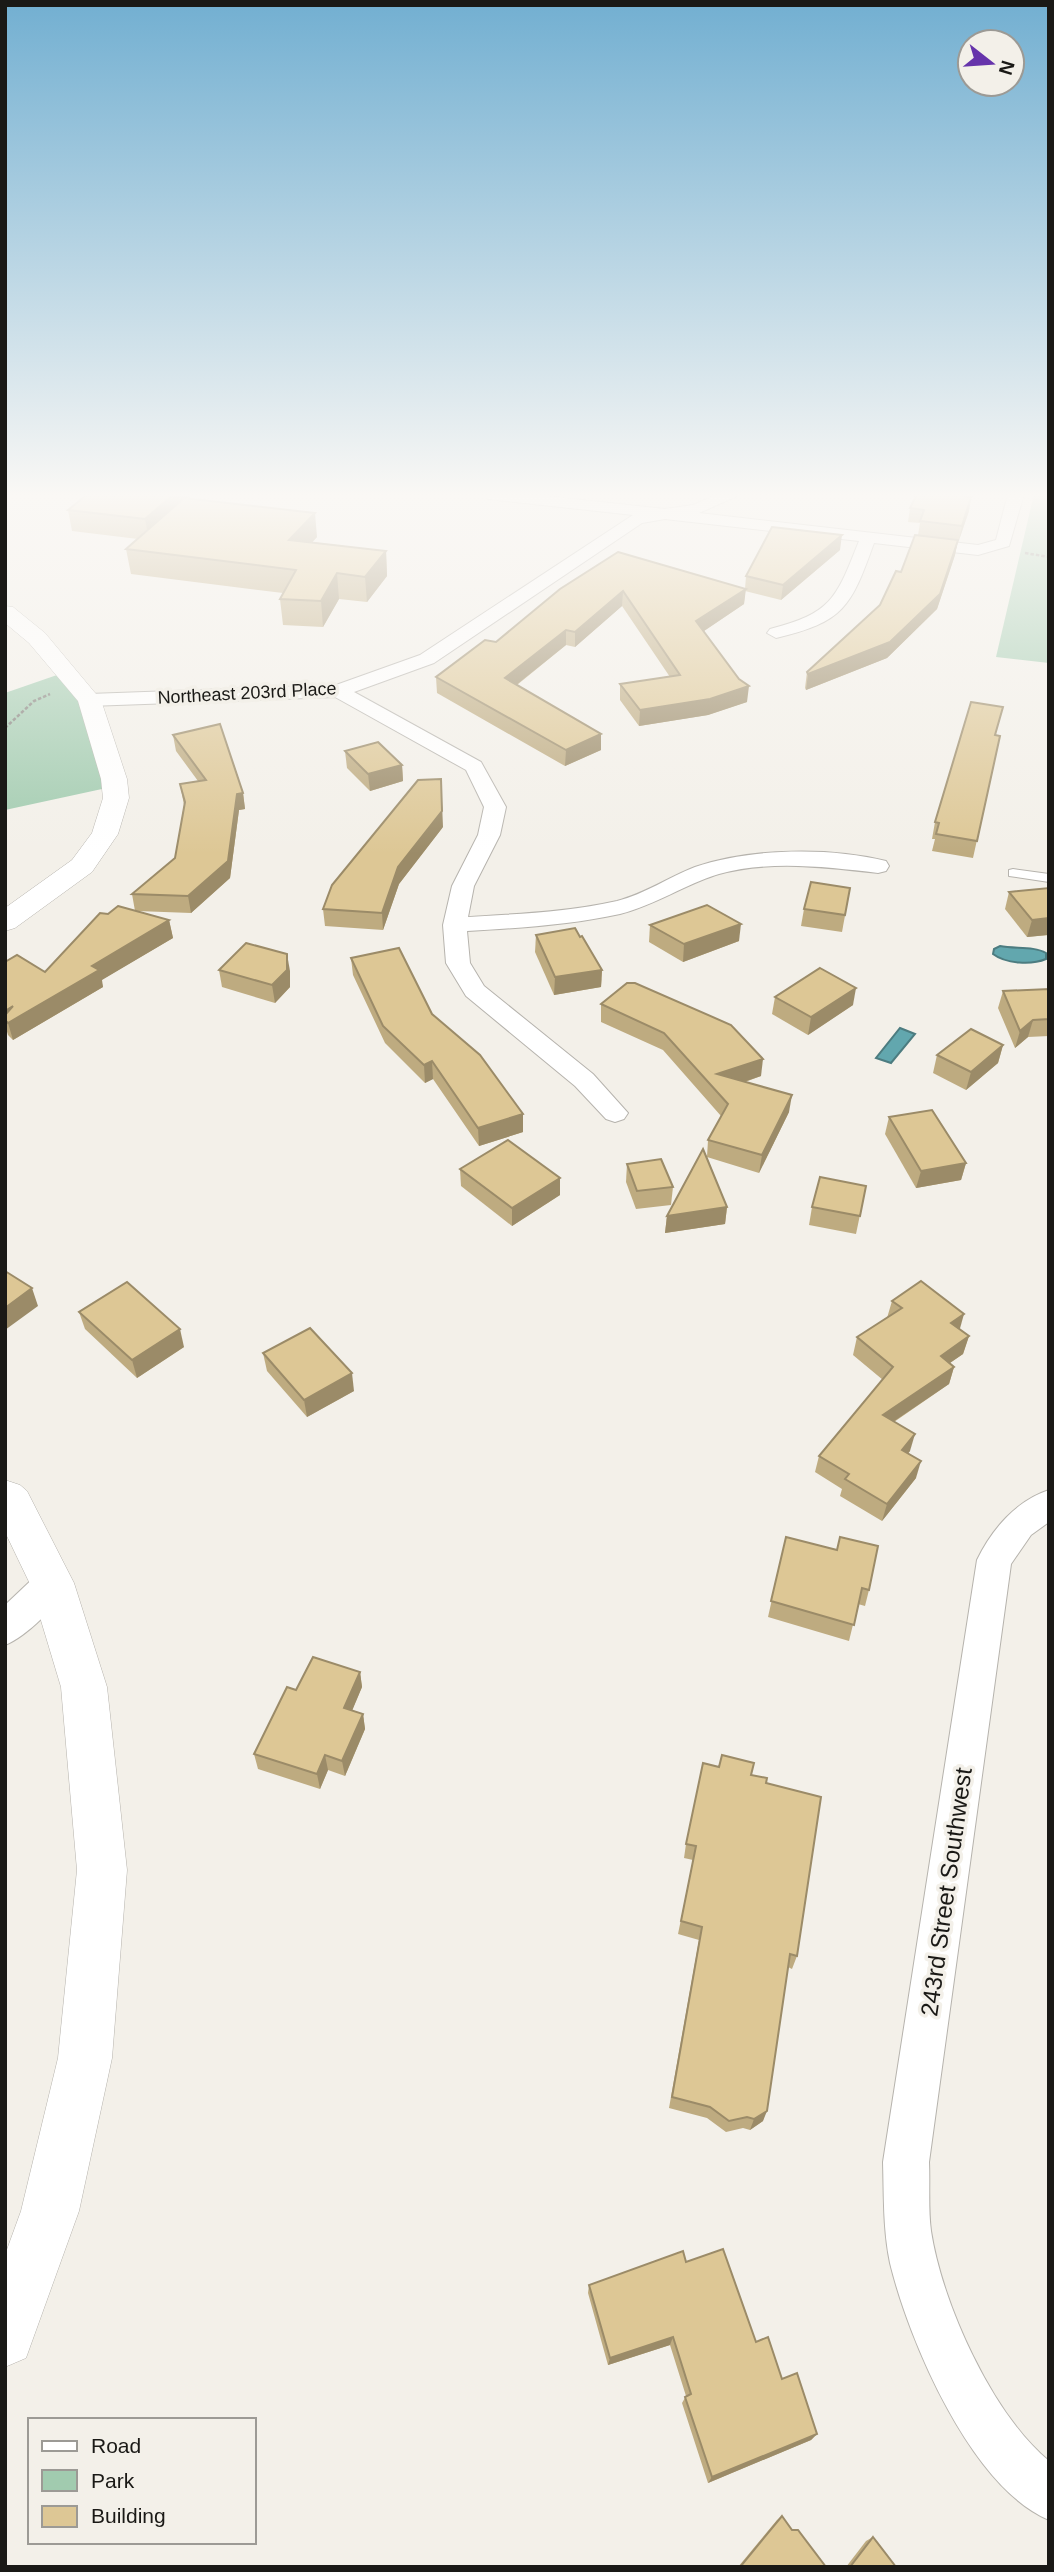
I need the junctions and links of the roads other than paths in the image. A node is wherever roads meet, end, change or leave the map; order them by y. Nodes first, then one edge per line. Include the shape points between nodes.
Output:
1 (7, 614) edge
2 (494, 614) edge
3 (828, 614) edge
4 (776, 633) dead end
5 (338, 691) junction
6 (89, 700) junction
7 (878, 866) dead end
8 (1013, 873) dead end
9 (1049, 878) edge
10 (5, 922) edge
11 (455, 925) junction
12 (615, 1112) dead end
13 (5, 1497) edge
14 (1049, 1504) edge
15 (52, 1583) junction
16 (5, 1629) edge
17 (5, 2337) edge
18 (1049, 2494) edge

1 - 6 street via 37,638
2 - 5 street, Northeast 203rd Place via 427,659
3 - 4 street via 817,623
5 - 6 street, Northeast 203rd Place
5 - 11 street via 474,766 485,784 494,815 463,886
6 - 10 street via 114,779 113,814 82,866
7 - 11 street via 820,860 742,865 715,869 624,906 564,918
8 - 9 lane
11 - 12 street via 458,963 475,991 584,1080
13 - 15 street
14 - 18 street, 243rd Street Southwest via 1019,1525 994,1560 906,2162 908,2232 924,2302 980,2418 1034,2484
15 - 16 street
15 - 17 street via 84,1686 102,1870 85,2058 50,2211

